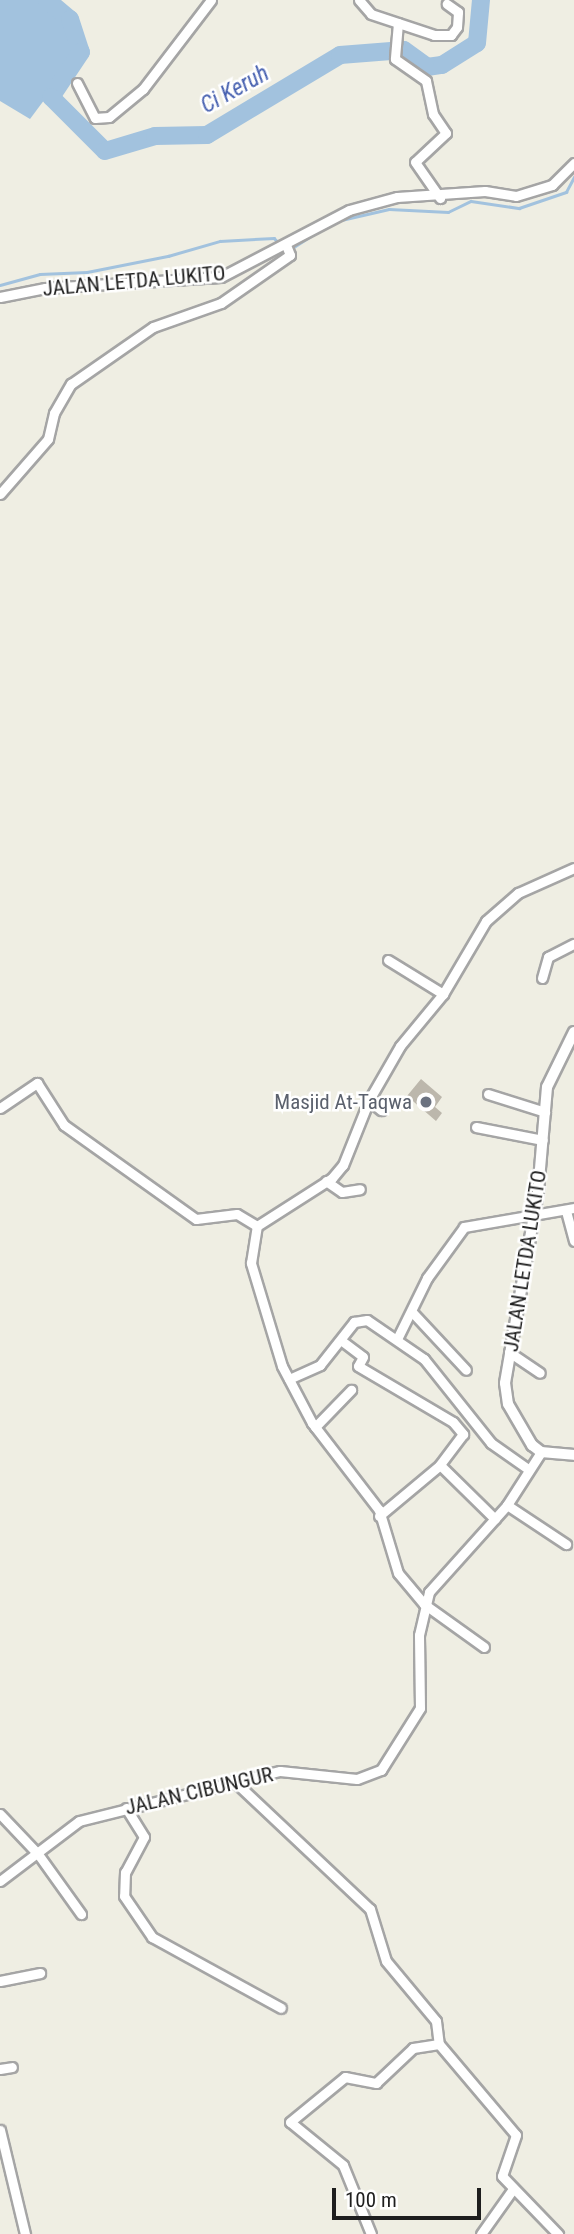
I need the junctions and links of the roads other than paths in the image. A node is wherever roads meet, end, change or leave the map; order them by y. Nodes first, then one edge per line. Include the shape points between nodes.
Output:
1 (211, 0) edge
2 (359, 0) edge
3 (447, 4) dead end
4 (398, 23) junction
5 (77, 83) dead end
6 (574, 163) edge
7 (440, 198) junction
8 (285, 248) junction
9 (0, 297) edge
10 (0, 494) edge
11 (574, 868) edge
12 (574, 944) edge
13 (388, 960) dead end
14 (542, 978) dead end
15 (443, 994) junction
16 (574, 1032) edge
17 (488, 1094) dead end
18 (369, 1100) junction
19 (0, 1108) edge
20 (381, 1110) dead end
21 (545, 1112) junction
22 (476, 1127) dead end
23 (543, 1140) junction
24 (326, 1181) junction
25 (360, 1189) dead end
26 (570, 1209) edge
27 (535, 1215) junction
28 (257, 1226) junction
29 (574, 1241) edge
30 (412, 1312) junction
31 (398, 1337) junction
32 (342, 1341) junction
33 (509, 1352) junction
34 (466, 1370) dead end
35 (540, 1373) dead end
36 (289, 1379) junction
37 (351, 1390) dead end
38 (315, 1427) junction
39 (541, 1452) junction
40 (574, 1455) edge
41 (440, 1465) junction
42 (528, 1469) junction
43 (507, 1506) junction
44 (379, 1516) junction
45 (495, 1519) junction
46 (566, 1545) dead end
47 (424, 1604) junction
48 (484, 1647) dead end
49 (234, 1781) junction
50 (127, 1808) junction
51 (0, 1814) edge
52 (38, 1854) junction
53 (0, 1881) edge
54 (81, 1914) dead end
55 (40, 1973) dead end
56 (0, 1981) edge
57 (281, 2008) dead end
58 (439, 2044) junction
59 (12, 2067) dead end
60 (0, 2069) edge
61 (0, 2130) edge
62 (513, 2189) junction
63 (25, 2234) edge
64 (371, 2234) edge
65 (481, 2234) edge
66 (558, 2234) edge

1 - 5 street via 143,89 101,122
2 - 4 street via 370,14
3 - 4 street via 461,20 451,35
4 - 7 street via 395,58 426,81 433,114 446,133 415,162
6 - 7 street, JALAN LETDA LUKITO via 552,185 516,196 485,191
7 - 8 street, JALAN LETDA LUKITO via 397,197 349,210
8 - 9 street, JALAN LETDA LUKITO via 221,277 45,288
8 - 10 street via 221,303 153,327 71,384 54,413 48,439
11 - 15 street via 518,892 486,921
12 - 14 street via 548,957
13 - 15 street
15 - 18 street via 413,1026
16 - 21 street, JALAN LETDA LUKITO via 550,1075
17 - 21 street
18 - 20 street
18 - 24 street via 352,1148
19 - 28 street via 37,1083 64,1125 196,1219 237,1214
21 - 23 street, JALAN LETDA LUKITO
22 - 23 street
23 - 27 street, JALAN LETDA LUKITO
24 - 25 street via 342,1192
24 - 28 street
26 - 27 street
26 - 29 street
27 - 30 street via 464,1227 427,1278
27 - 33 street, JALAN LETDA LUKITO
28 - 36 street via 252,1271
30 - 31 street
30 - 34 street
31 - 32 street via 368,1320 354,1322
31 - 42 street via 425,1360 491,1443
32 - 36 street via 320,1365
32 - 41 street via 363,1357 358,1366 453,1422 463,1434
33 - 35 street
33 - 39 street, JALAN LETDA LUKITO via 508,1404
36 - 38 street
37 - 38 street
38 - 44 street
39 - 40 street
39 - 42 street, JALAN CIBUNGUR
41 - 44 street
41 - 45 street
42 - 43 street, JALAN CIBUNGUR
43 - 45 street, JALAN CIBUNGUR
43 - 46 street
44 - 47 street via 398,1573
45 - 47 street, JALAN CIBUNGUR via 438,1578
47 - 48 street
47 - 49 street, JALAN CIBUNGUR via 420,1708 382,1770 357,1779 280,1771
49 - 50 street, JALAN CIBUNGUR
49 - 58 street via 370,1909 386,1961 436,2021
50 - 52 street, JALAN CIBUNGUR via 79,1821
50 - 57 street via 144,1837 125,1872 124,1896 152,1937
51 - 52 street
52 - 53 street, JALAN CIBUNGUR
52 - 54 street
55 - 56 street
58 - 62 street via 516,2135 516,2146 501,2170
58 - 64 street via 412,2048 376,2083 345,2077 290,2122 343,2165
59 - 60 street
61 - 63 street
62 - 65 street
62 - 66 street

